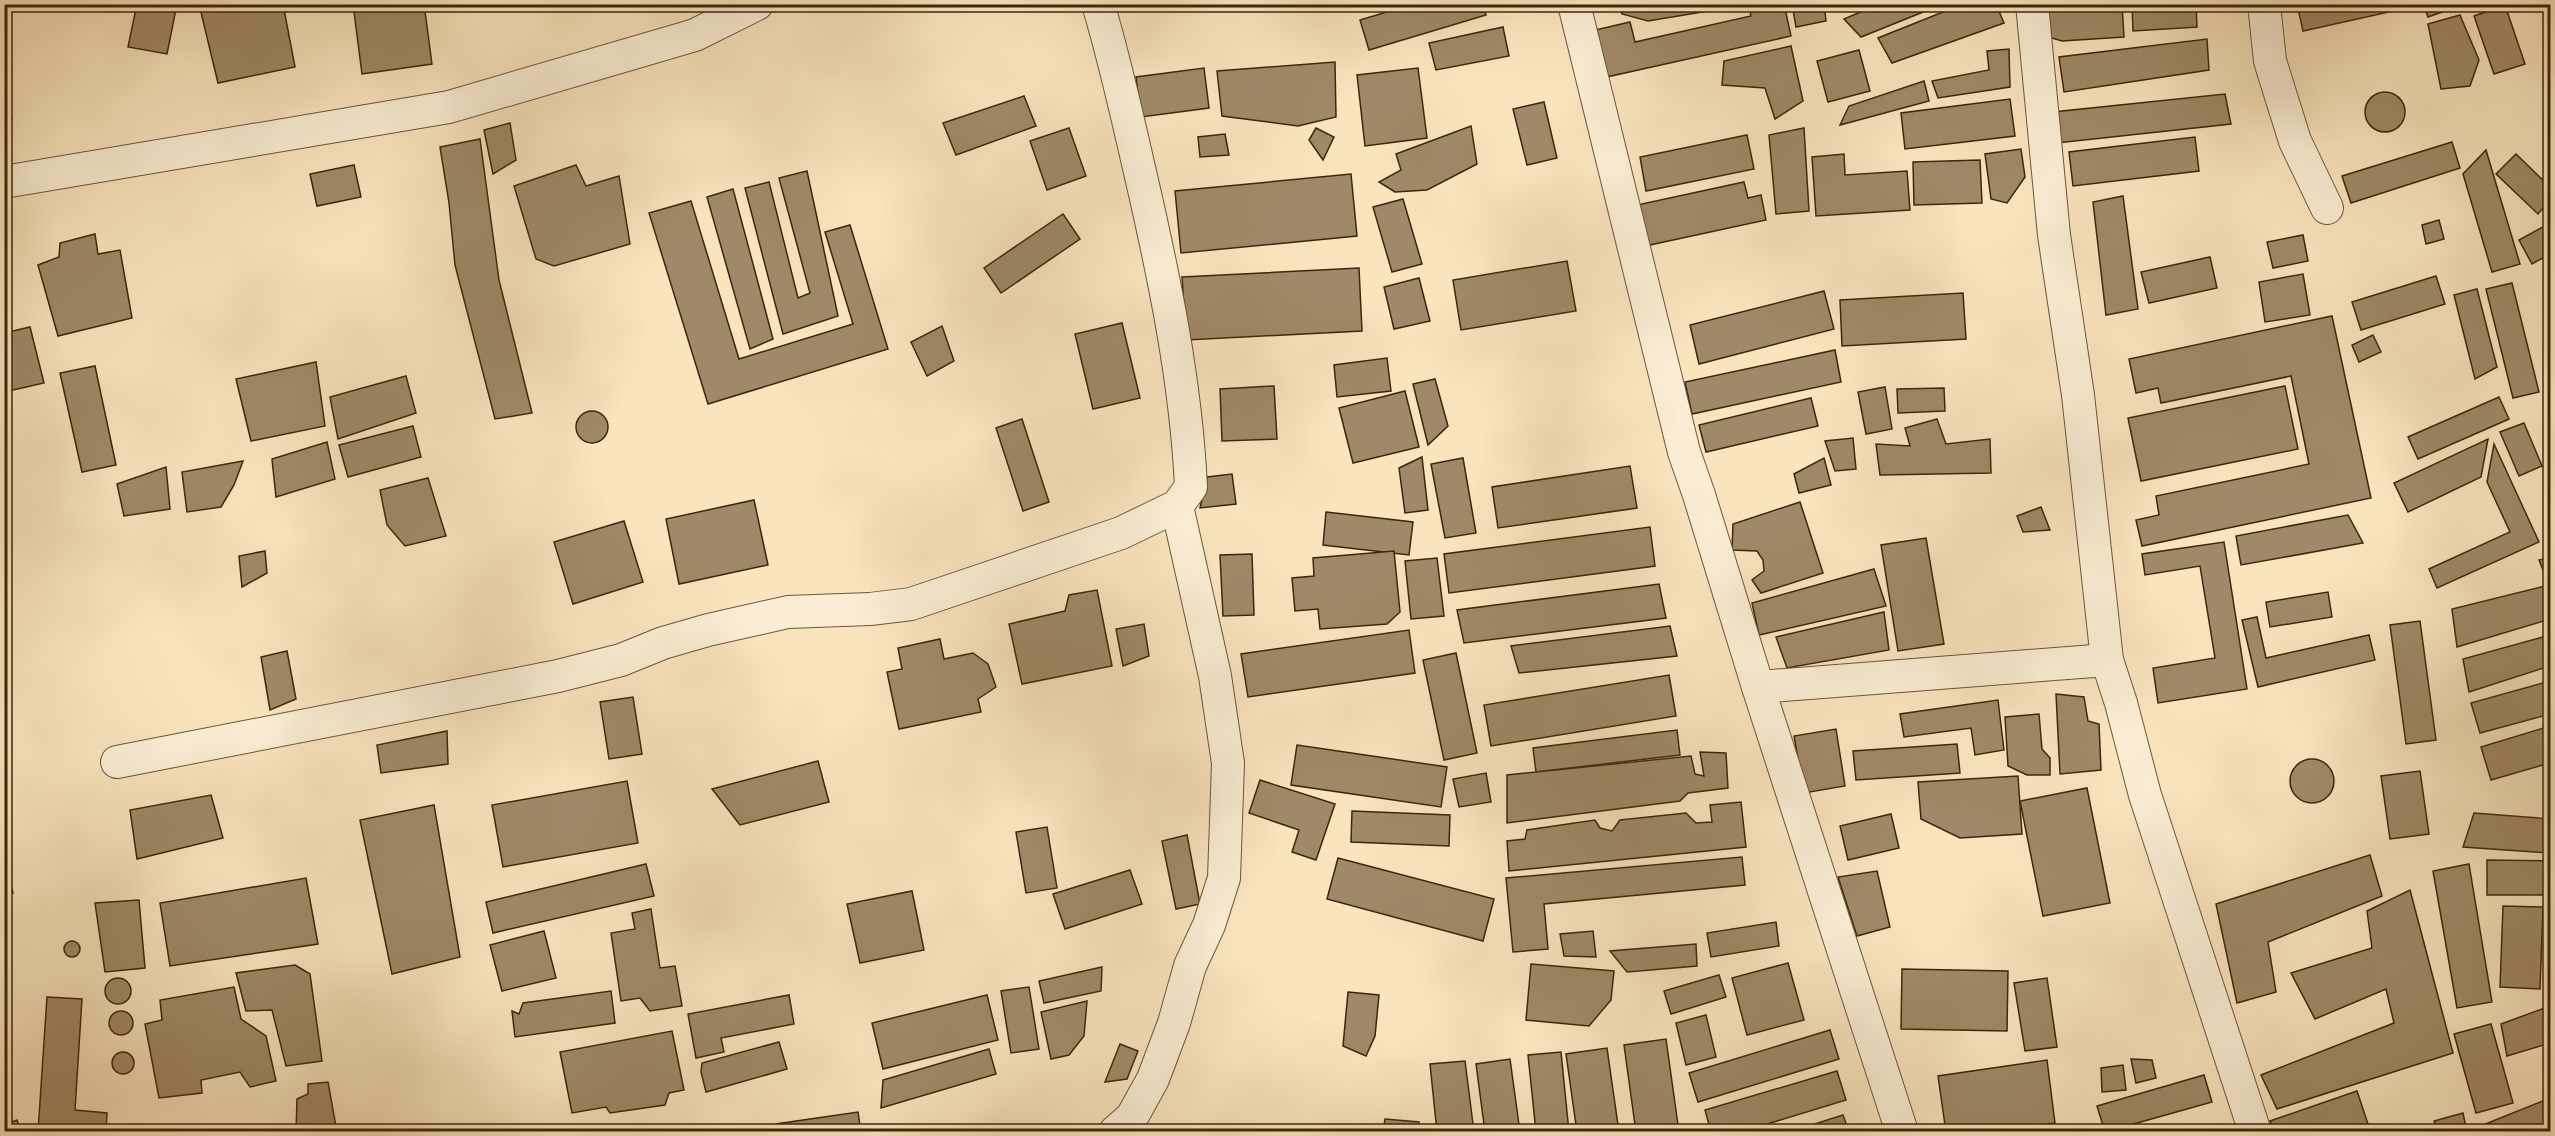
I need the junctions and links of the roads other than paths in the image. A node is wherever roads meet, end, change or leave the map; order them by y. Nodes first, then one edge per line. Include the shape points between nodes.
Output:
1 (757, 4) edge
2 (1098, 4) edge
3 (1574, 4) edge
4 (2032, 4) edge
5 (2264, 4) edge
6 (4, 182) edge
7 (2327, 208) dead end
8 (1177, 506) junction
9 (2107, 660) junction
10 (1758, 687) junction
11 (117, 762) dead end
12 (1128, 1127) edge
13 (1902, 1131) edge
14 (2255, 1131) edge

1 - 6 street via 695,35 448,107
2 - 8 street via 1159,253 1183,392 1191,487
3 - 10 street via 1684,452
4 - 9 street via 2054,235 2078,395
5 - 7 street via 2270,61 2295,141
8 - 11 street via 1121,533 911,604 788,612 708,630 621,660 558,676
8 - 12 street via 1215,676 1228,763 1224,878 1190,966 1154,1079
9 - 10 street
9 - 14 street via 2145,795
10 - 13 street

